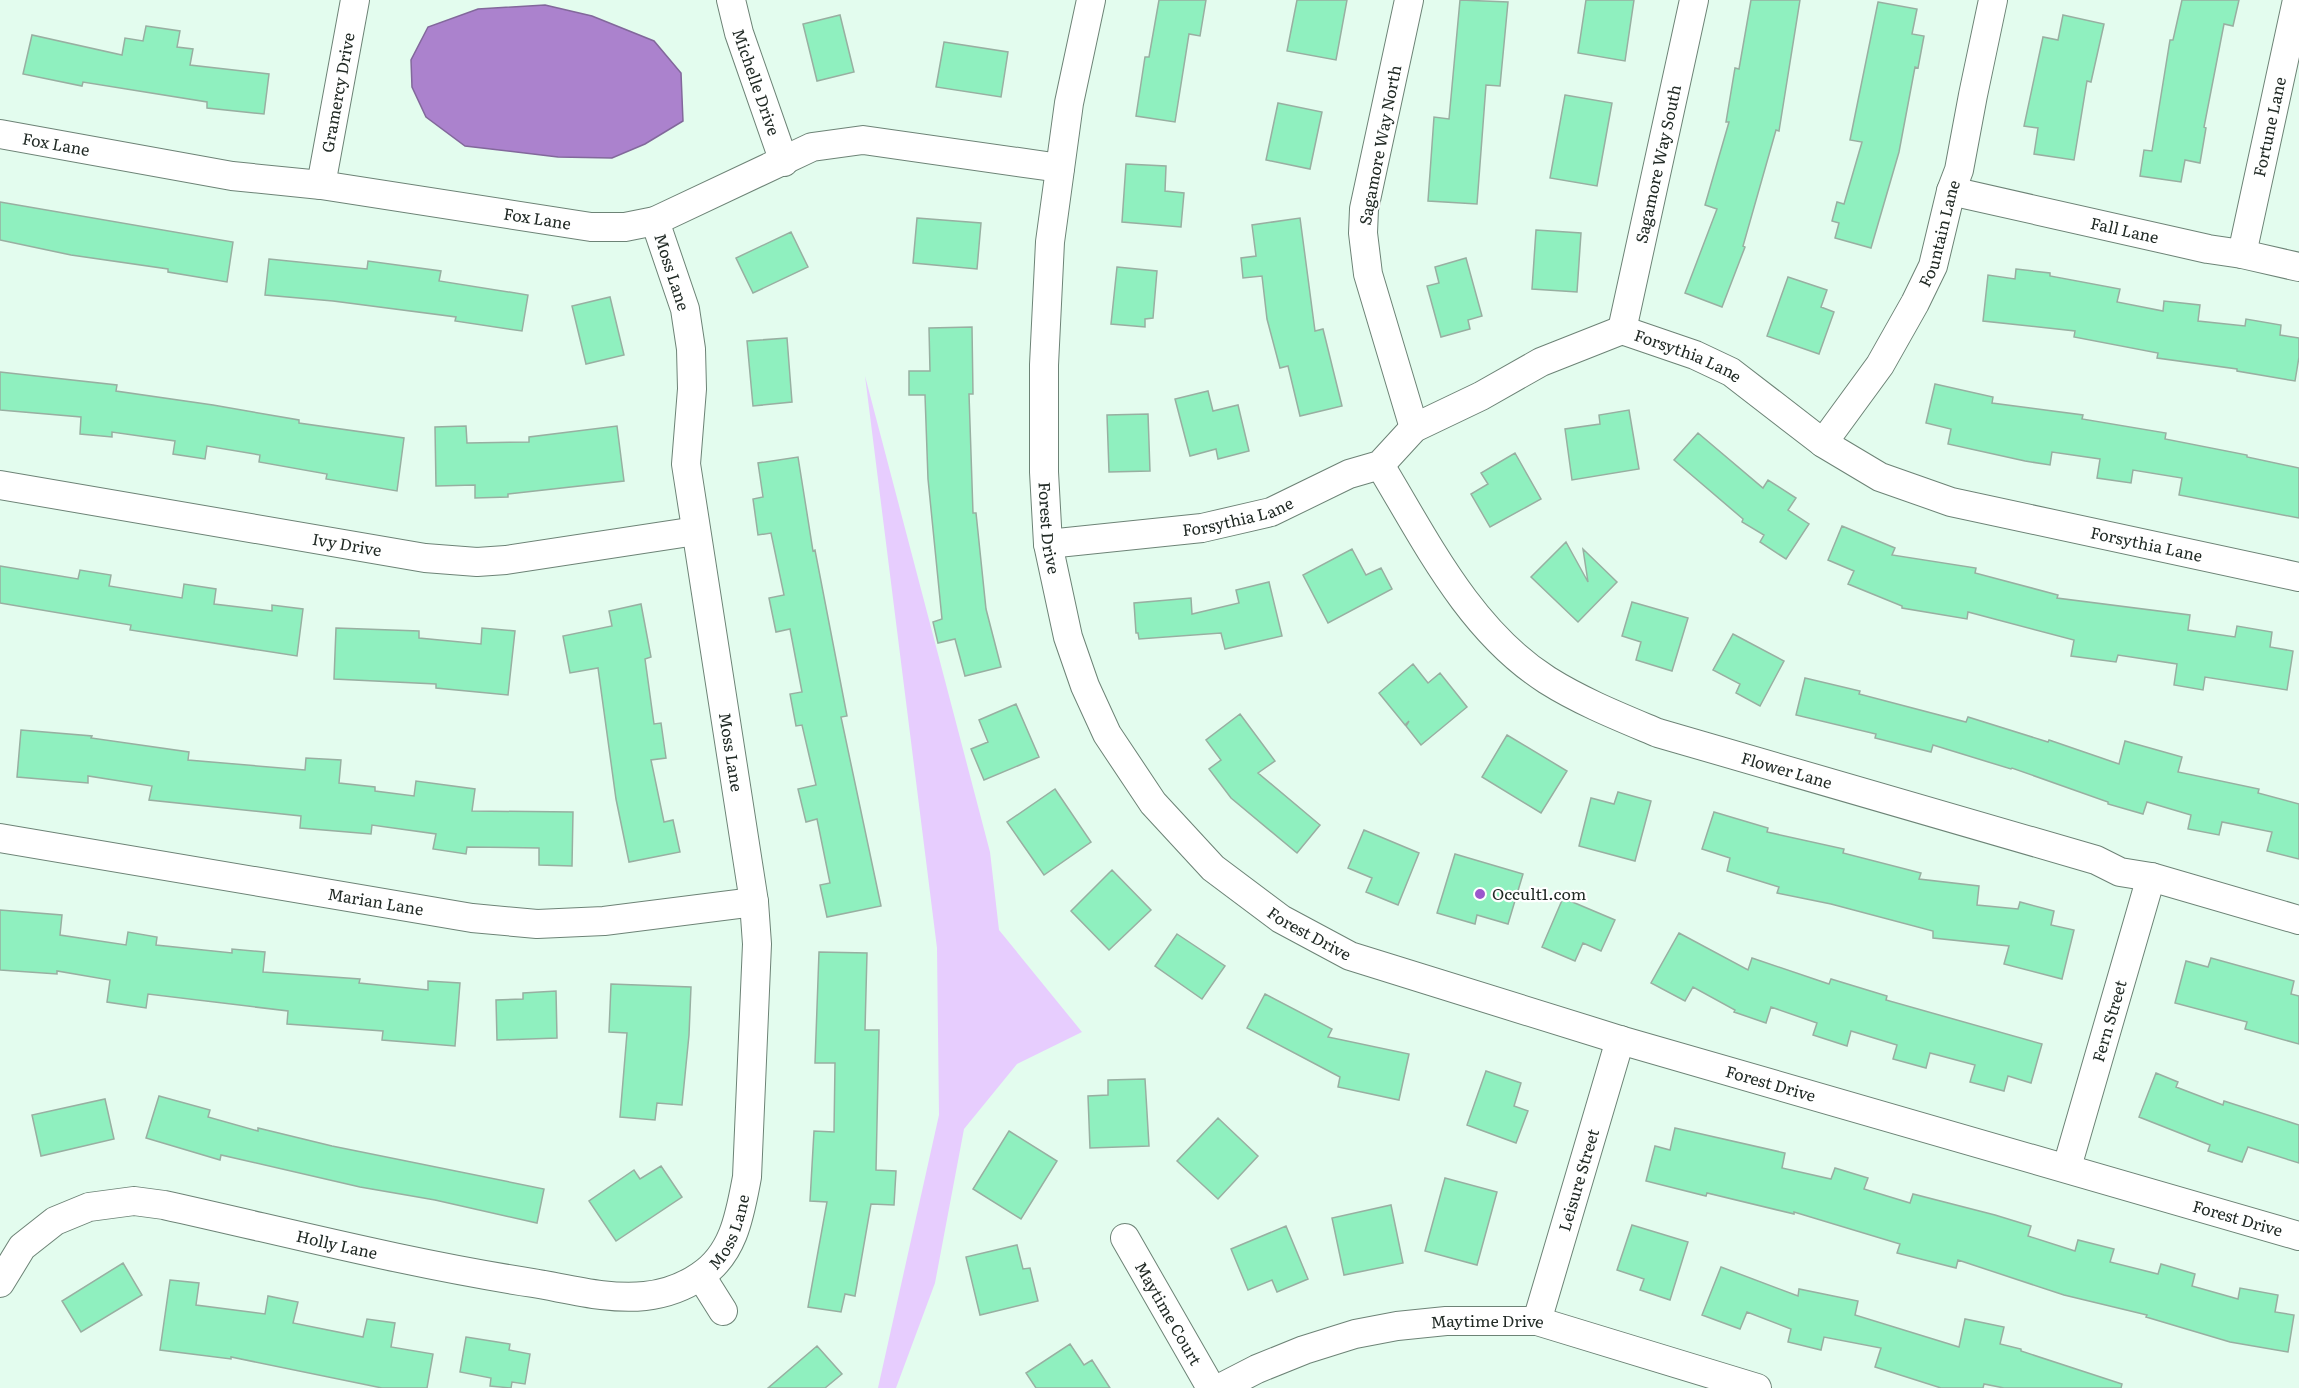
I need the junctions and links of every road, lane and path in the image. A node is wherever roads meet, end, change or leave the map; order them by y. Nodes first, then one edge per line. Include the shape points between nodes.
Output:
1 (356, 0) edge
2 (731, 0) edge
3 (1091, 0) edge
4 (1409, 0) edge
5 (1694, 0) edge
6 (1993, 0) edge
7 (2297, 0) edge
8 (0, 134) edge
9 (784, 162) junction
10 (1060, 168) junction
11 (321, 185) junction
12 (1951, 191) junction
13 (656, 221) junction
14 (2242, 254) junction
15 (2299, 267) edge
16 (1622, 330) junction
17 (1414, 428) junction
18 (1823, 443) junction
19 (1380, 465) junction
20 (0, 485) edge
21 (696, 531) junction
22 (1048, 544) junction
23 (2299, 577) edge
24 (0, 838) edge
25 (2151, 877) junction
26 (754, 902) junction
27 (2299, 920) edge
28 (1620, 1040) junction
29 (2067, 1167) junction
30 (2299, 1236) edge
31 (1125, 1238) dead end
32 (701, 1276) junction
33 (0, 1283) edge
34 (723, 1311) dead end
35 (1537, 1321) junction
36 (1211, 1388) edge
37 (1220, 1388) edge
38 (1757, 1388) edge

1 - 11 street, Gramercy Drive
2 - 9 street, Michelle Drive
3 - 10 street, Forest Drive
4 - 17 street, Sagamore Way North via 1364,209 1363,233 1368,274
5 - 16 street, Sagamore Way South
6 - 12 street, Fountain Lane via 1959,170
7 - 14 street, Fortune Lane
8 - 11 street, Fox Lane via 232,176
9 - 10 street, Fox Lane via 812,147 863,140
9 - 13 street, Fox Lane
10 - 22 street, Forest Drive via 1050,242 1044,365
11 - 13 street, Fox Lane via 591,227 625,227
12 - 14 street, Fall Lane
12 - 18 street, Fountain Lane via 1933,266 1915,303 1880,365
13 - 21 street, Moss Lane via 686,309 692,390 686,464
14 - 15 street, Fall Lane
16 - 17 street, Forsythia Lane via 1541,362
16 - 18 street, Forsythia Lane via 1731,372
17 - 19 street, Forsythia Lane
18 - 23 street, Forsythia Lane via 1880,477 1951,502
19 - 22 street, Forsythia Lane via 1349,474 1271,512 1202,528
19 - 25 street, Flower Lane via 1449,580 1495,637 1545,679 1596,708 1658,733 2096,860 2120,872
20 - 21 street, Ivy Drive via 425,558 477,562
21 - 26 street, Moss Lane
22 - 28 street, Forest Drive via 1068,636 1107,734 1153,803 1213,868 1281,919 1350,956
24 - 26 street, Marian Lane via 472,918 537,924 604,921
25 - 27 street, Flower Lane
25 - 29 street, Fern Street
26 - 32 street, Moss Lane via 757,944 747,1177 733,1235 721,1257
28 - 29 street, Forest Drive
28 - 35 street, Leisure Street
29 - 30 street, Forest Drive
31 - 36 street, Maytime Court
32 - 33 street, Holly Lane via 674,1290 644,1296 611,1295 465,1272 164,1205 134,1202 89,1207 55,1221 22,1247
32 - 34 street
35 - 37 street, Maytime Drive via 1446,1321 1355,1334 1266,1365
35 - 38 street, Maytime Drive

